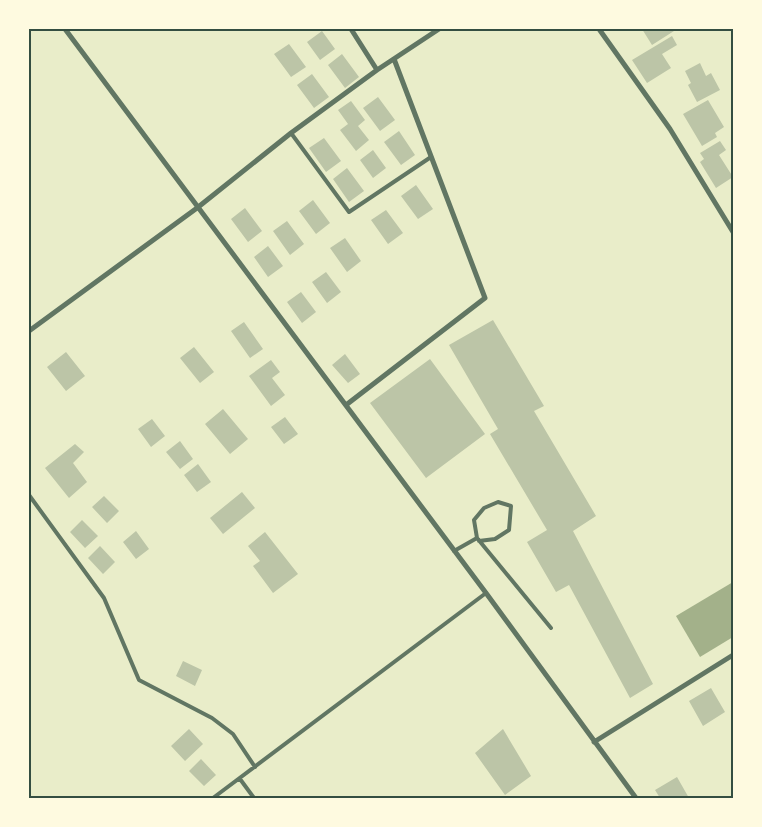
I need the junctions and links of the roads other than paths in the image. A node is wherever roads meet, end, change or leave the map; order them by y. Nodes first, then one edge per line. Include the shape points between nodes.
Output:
1 (64, 29) edge
2 (351, 29) edge
3 (439, 29) edge
4 (599, 29) edge
5 (394, 59) junction
6 (377, 70) junction
7 (292, 133) junction
8 (431, 157) junction
9 (197, 208) junction
10 (733, 232) edge
11 (29, 331) edge
12 (346, 405) junction
13 (29, 495) edge
14 (478, 540) junction
15 (454, 551) junction
16 (486, 593) junction
17 (551, 628) dead end
18 (733, 655) edge
19 (594, 742) junction
20 (254, 767) junction
21 (240, 778) junction
22 (213, 798) edge
23 (254, 798) edge
24 (636, 798) edge

1 - 9 street
2 - 6 street
3 - 5 street
4 - 10 street via 670,130
5 - 6 street
5 - 8 street
6 - 7 street
7 - 8 lane via 349,212
7 - 9 street
8 - 12 street via 485,298
9 - 11 street
9 - 12 street
12 - 15 street
13 - 20 lane via 104,598 139,680 234,734
14 - 14 lane via 474,520 484,508 498,502 510,506 509,530 495,539
14 - 15 lane
14 - 17 lane
15 - 16 street
16 - 19 street
16 - 20 lane
18 - 19 street
19 - 24 street
20 - 21 lane
21 - 22 lane
21 - 23 lane

